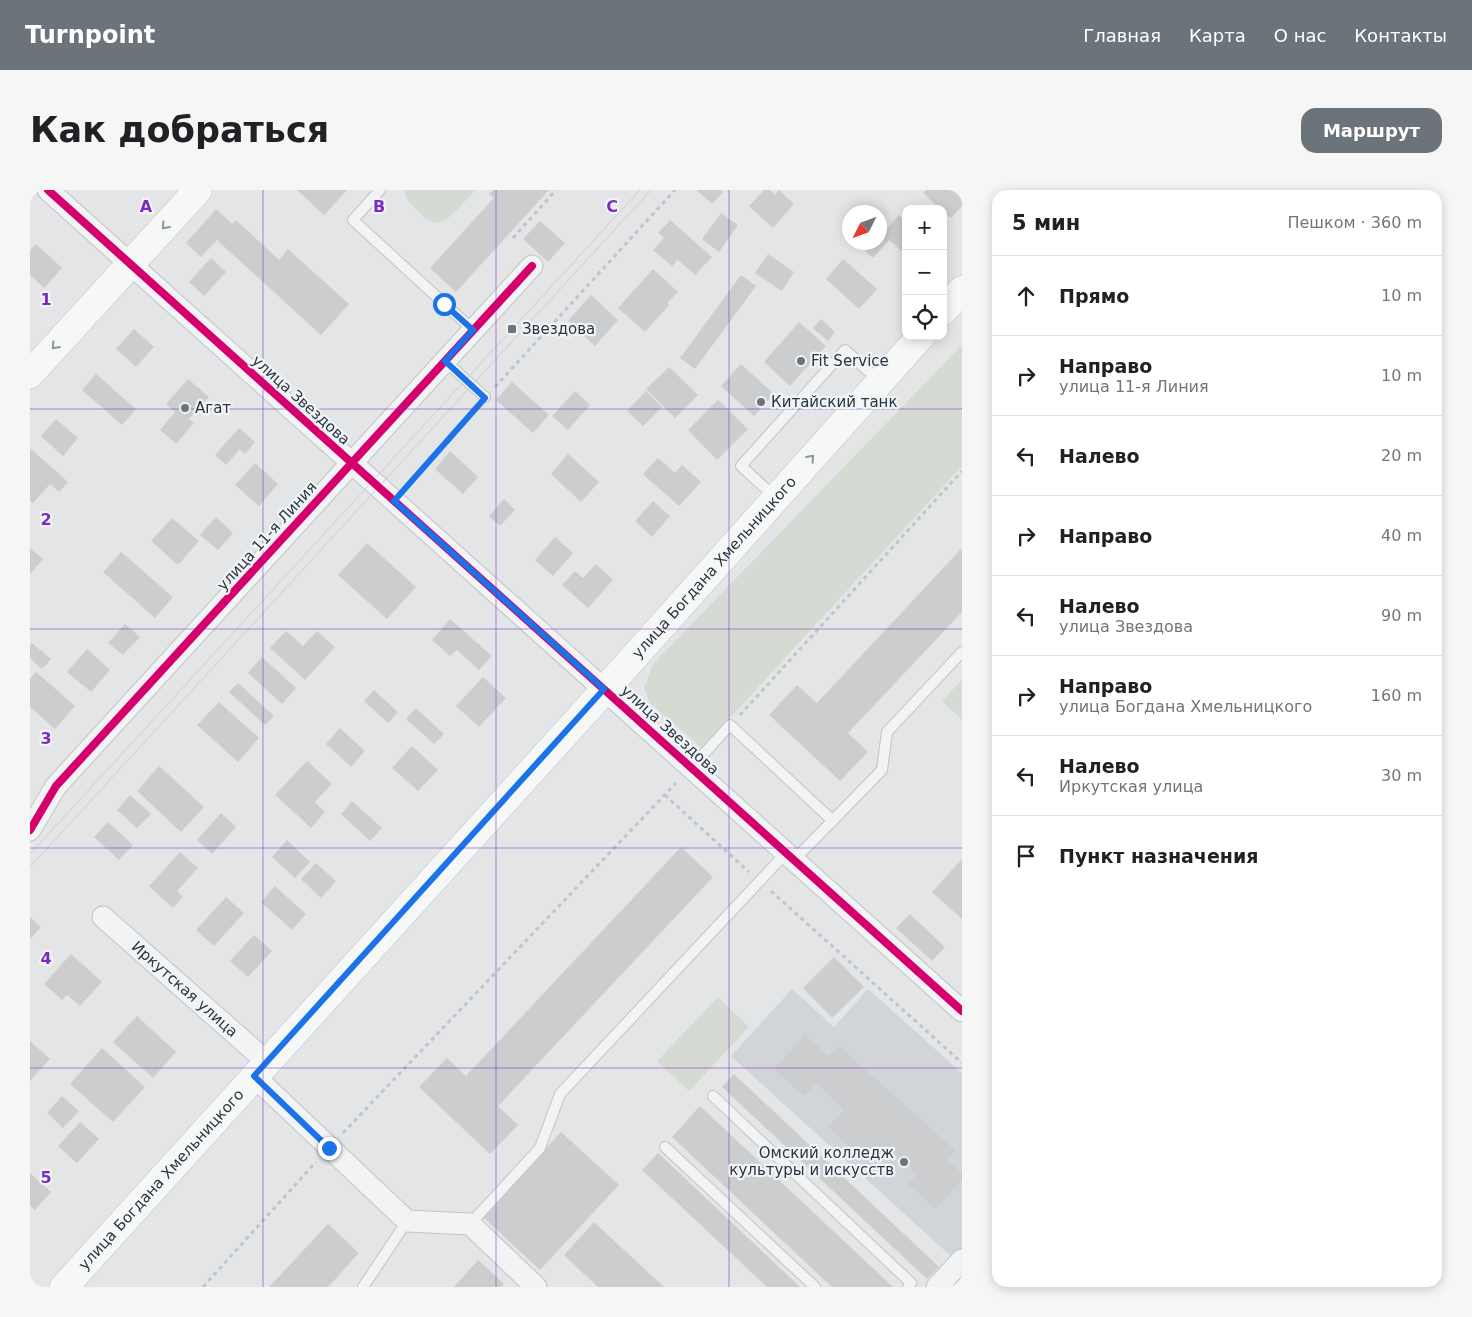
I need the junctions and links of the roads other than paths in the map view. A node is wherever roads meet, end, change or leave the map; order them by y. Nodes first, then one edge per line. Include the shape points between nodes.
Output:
1 (48, 190) edge
2 (198, 190) edge
3 (380, 190) edge
4 (129, 265) junction
5 (532, 266) dead end
6 (962, 290) edge
7 (947, 307) edge
8 (473, 330) junction
9 (917, 340) edge
10 (445, 361) junction
11 (30, 374) edge
12 (880, 382) junction
13 (485, 398) road end
14 (351, 463) junction
15 (776, 498) junction
16 (962, 652) edge
17 (604, 689) junction
18 (691, 768) junction
19 (36, 805) edge
20 (833, 821) junction
21 (30, 830) edge
22 (790, 856) junction
23 (102, 917) dead end
24 (962, 1011) edge
25 (260, 1069) junction
26 (713, 1096) dead end
27 (666, 1147) dead end
28 (407, 1221) junction
29 (470, 1224) junction
30 (962, 1260) edge
31 (532, 1286) edge
32 (64, 1287) edge
33 (363, 1287) edge
34 (815, 1287) edge
35 (908, 1287) edge
36 (937, 1287) edge

1 - 4 street, улица Звездова
2 -> 4 main road
3 - 8 lane via 352,220
4 -> 11 main road
4 - 14 street, улица Звездова
5 - 8 street, улица 11-я Линия
6 - 7 main road
8 - 10 street, улица 11-я Линия
9 - 12 main road, улица Богдана Хмельницкого
10 - 13 lane
10 - 14 street, улица 11-я Линия
15 -> 12 main road, улица Богдана Хмельницкого
12 - 15 lane via 845,350 838,357 741,466
14 - 17 street, улица Звездова
14 - 19 street, улица 11-я Линия
15 - 17 main road, улица Богдана Хмельницкого
16 - 20 lane via 887,732 882,770
17 - 18 street, улица Звездова
17 - 25 main road, улица Богдана Хмельницкого
18 - 20 lane via 730,725
18 - 22 street, улица Звездова
19 - 21 street, улица 11-я Линия
20 - 22 lane
22 - 24 street, улица Звездова
22 - 29 lane via 760,881 560,1094 540,1148
23 - 25 street, Иркутская улица
25 - 28 street, Иркутская улица via 329,1148
25 - 32 main road, улица Богдана Хмельницкого
26 - 35 lane via 912,1283
27 - 34 lane
28 - 29 street
28 - 33 lane
29 - 31 street
30 - 36 street

